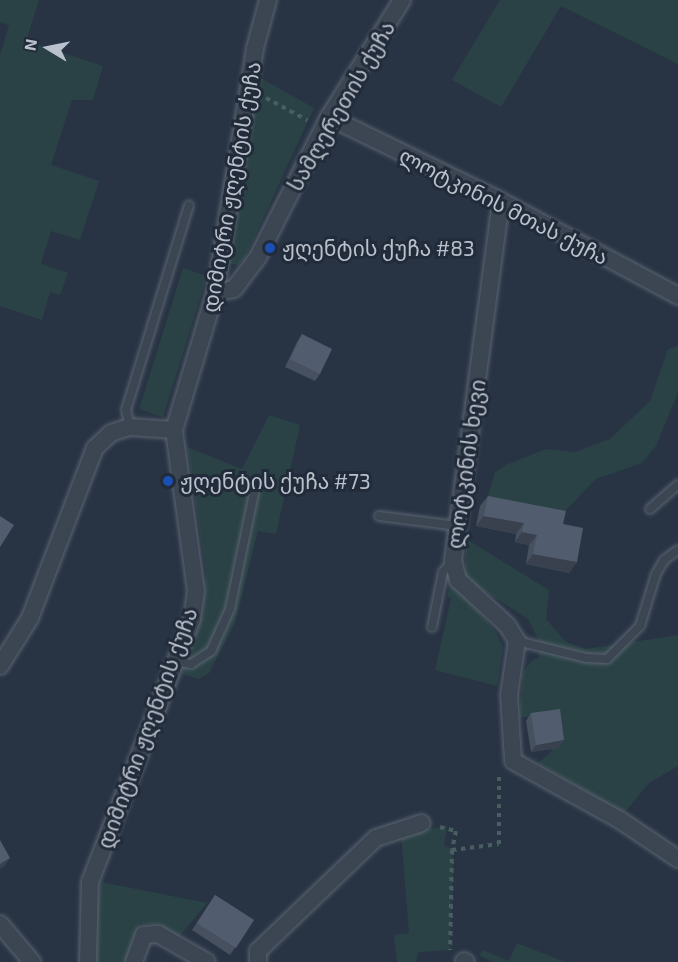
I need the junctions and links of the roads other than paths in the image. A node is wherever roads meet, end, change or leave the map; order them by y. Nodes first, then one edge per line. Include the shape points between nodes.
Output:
1 (268, 0) edge
2 (402, 0) edge
3 (326, 123) junction
4 (501, 201) junction
5 (189, 204) dead end
6 (215, 293) junction
7 (678, 296) edge
8 (130, 427) junction
9 (174, 430) junction
10 (678, 485) edge
11 (254, 493) dead end
12 (650, 509) dead end
13 (379, 516) dead end
14 (458, 526) junction
15 (678, 550) edge
16 (453, 560) junction
17 (432, 627) dead end
18 (517, 641) junction
19 (176, 661) junction
20 (0, 666) edge
21 (422, 823) road end
22 (678, 859) edge
23 (0, 924) edge
24 (32, 962) edge
25 (88, 962) edge
26 (134, 962) edge
27 (207, 962) edge
28 (258, 962) edge

1 - 6 street, დიმიტრი ჟღენტის ქუჩა via 249,88
2 - 3 street, სამღერეთის ქუჩა
3 - 4 street, ლოტკინის მთას ქუჩა
3 - 6 street, სამღერეთის ქუჩა via 258,257 234,289
4 - 7 street, ლოტკინის მთას ქუჩა
4 - 14 street, ლოტკინის ხევი
5 - 8 lane via 126,410
6 - 9 street, დიმიტრი ჟღენტის ქუჩა
8 - 9 street
8 - 20 street via 111,433 95,448 30,618
9 - 19 street, დიმიტრი ჟღენტის ქუჩა via 196,591 192,619
10 - 12 lane
11 - 19 lane via 230,609 211,651 190,664
13 - 14 lane
14 - 16 street, ლოტკინის ხევი
15 - 18 lane via 664,560 656,574 640,626 607,659 586,658
16 - 17 lane via 443,572
16 - 18 street, ლოტკინის ხევი via 458,580 507,625
18 - 22 street via 509,695 513,761 620,820
19 - 25 street, დიმიტრი ჟღენტის ქუჩა via 90,882
21 - 28 street via 376,838 258,951
23 - 24 street
26 - 27 street via 144,935 158,934

